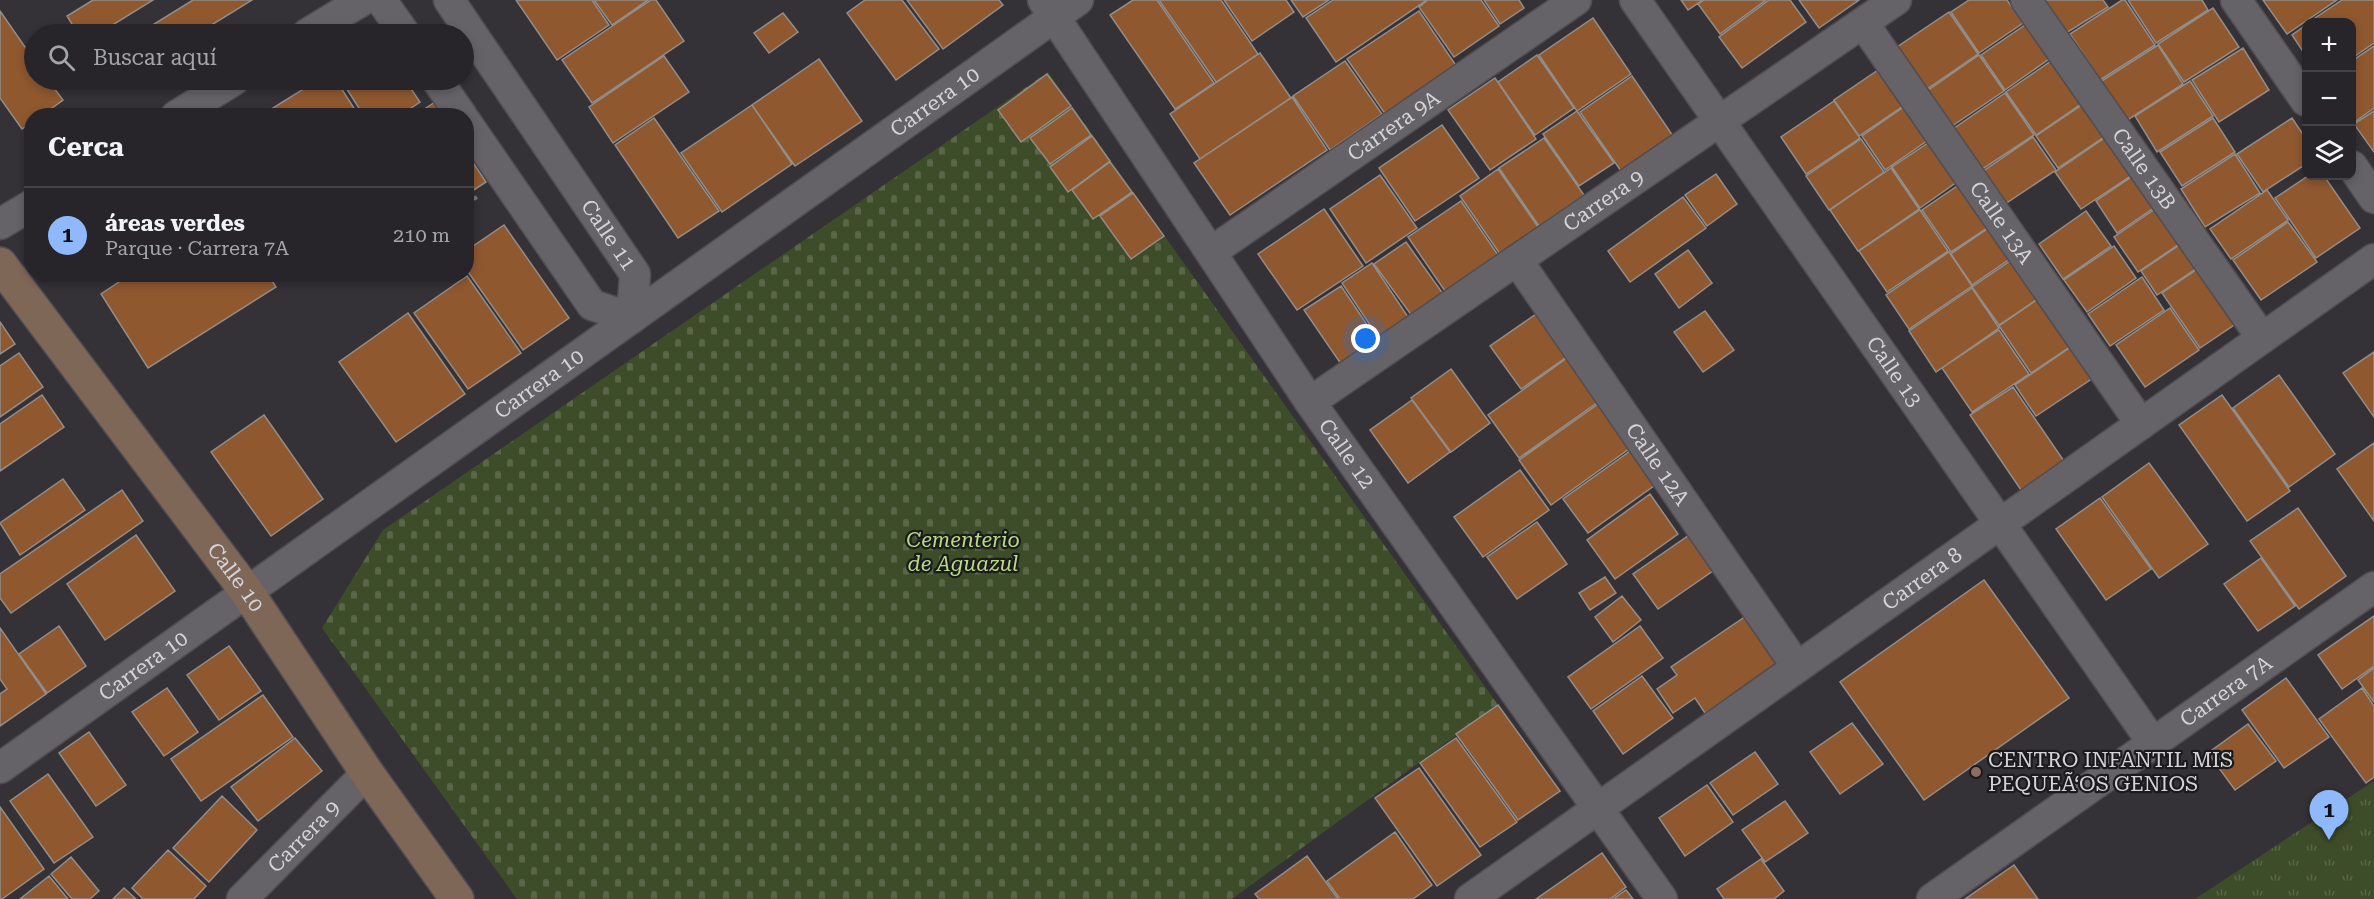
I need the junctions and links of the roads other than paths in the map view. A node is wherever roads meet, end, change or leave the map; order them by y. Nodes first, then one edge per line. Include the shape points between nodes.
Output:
1 (363, 0) edge
2 (381, 0) edge
3 (449, 0) edge
4 (1576, 0) edge
5 (1635, 0) edge
6 (1896, 0) edge
7 (2026, 0) edge
8 (2236, 0) edge
9 (1058, 6) edge
10 (1863, 23) junction
11 (323, 24) edge
12 (398, 24) edge
13 (465, 24) edge
14 (474, 37) edge
15 (218, 90) edge
16 (444, 90) edge
17 (2302, 94) edge
18 (189, 108) edge
19 (456, 108) edge
20 (1719, 121) junction
21 (474, 134) edge
22 (2356, 172) edge
23 (2374, 198) edge
24 (24, 210) edge
25 (0, 224) edge
26 (1210, 252) junction
27 (2374, 259) edge
28 (1517, 260) junction
29 (0, 264) edge
30 (632, 318) junction
31 (2262, 338) junction
32 (1310, 402) junction
33 (2141, 424) junction
34 (2000, 524) junction
35 (2374, 588) edge
36 (247, 592) junction
37 (1797, 667) junction
38 (2153, 743) junction
39 (0, 768) edge
40 (367, 773) junction
41 (1597, 809) junction
42 (242, 899) edge
43 (457, 899) edge
44 (1470, 899) edge
45 (1662, 899) edge
46 (1932, 899) edge

1 - 11 street
2 - 12 street
3 - 13 street, Calle 11
4 - 26 street, Carrera 9A
5 - 20 street, Calle 13
6 - 10 street, Carrera 9
7 - 31 street, Calle 13B
8 - 17 street
9 - 26 street, Calle 12
9 - 30 street, Carrera 10
10 - 20 street, Carrera 9
10 - 33 street, Calle 13A
14 - 30 street, Calle 11 via 635,274
15 - 18 street
16 - 19 street
20 - 28 street, Carrera 9
20 - 34 street, Calle 13
21 - 30 street via 592,305
22 - 23 street
24 - 25 street
26 - 32 street, Calle 12
27 - 31 street, Carrera 8
28 - 32 street, Carrera 9
28 - 37 street, Calle 12A
29 - 36 street, Calle 10
30 - 36 street, Carrera 10
31 - 33 street, Carrera 8
32 - 41 street, Calle 12
33 - 34 street, Carrera 8
34 - 37 street, Carrera 8
34 - 38 street, Calle 13
35 - 38 street, Carrera 7A
36 - 39 street, Carrera 10
36 - 40 street, Calle 10
37 - 41 street, Carrera 8
38 - 46 street, Carrera 7A
40 - 42 street, Carrera 9
40 - 43 street, Calle 10
41 - 44 street, Carrera 8
41 - 45 street, Calle 12

